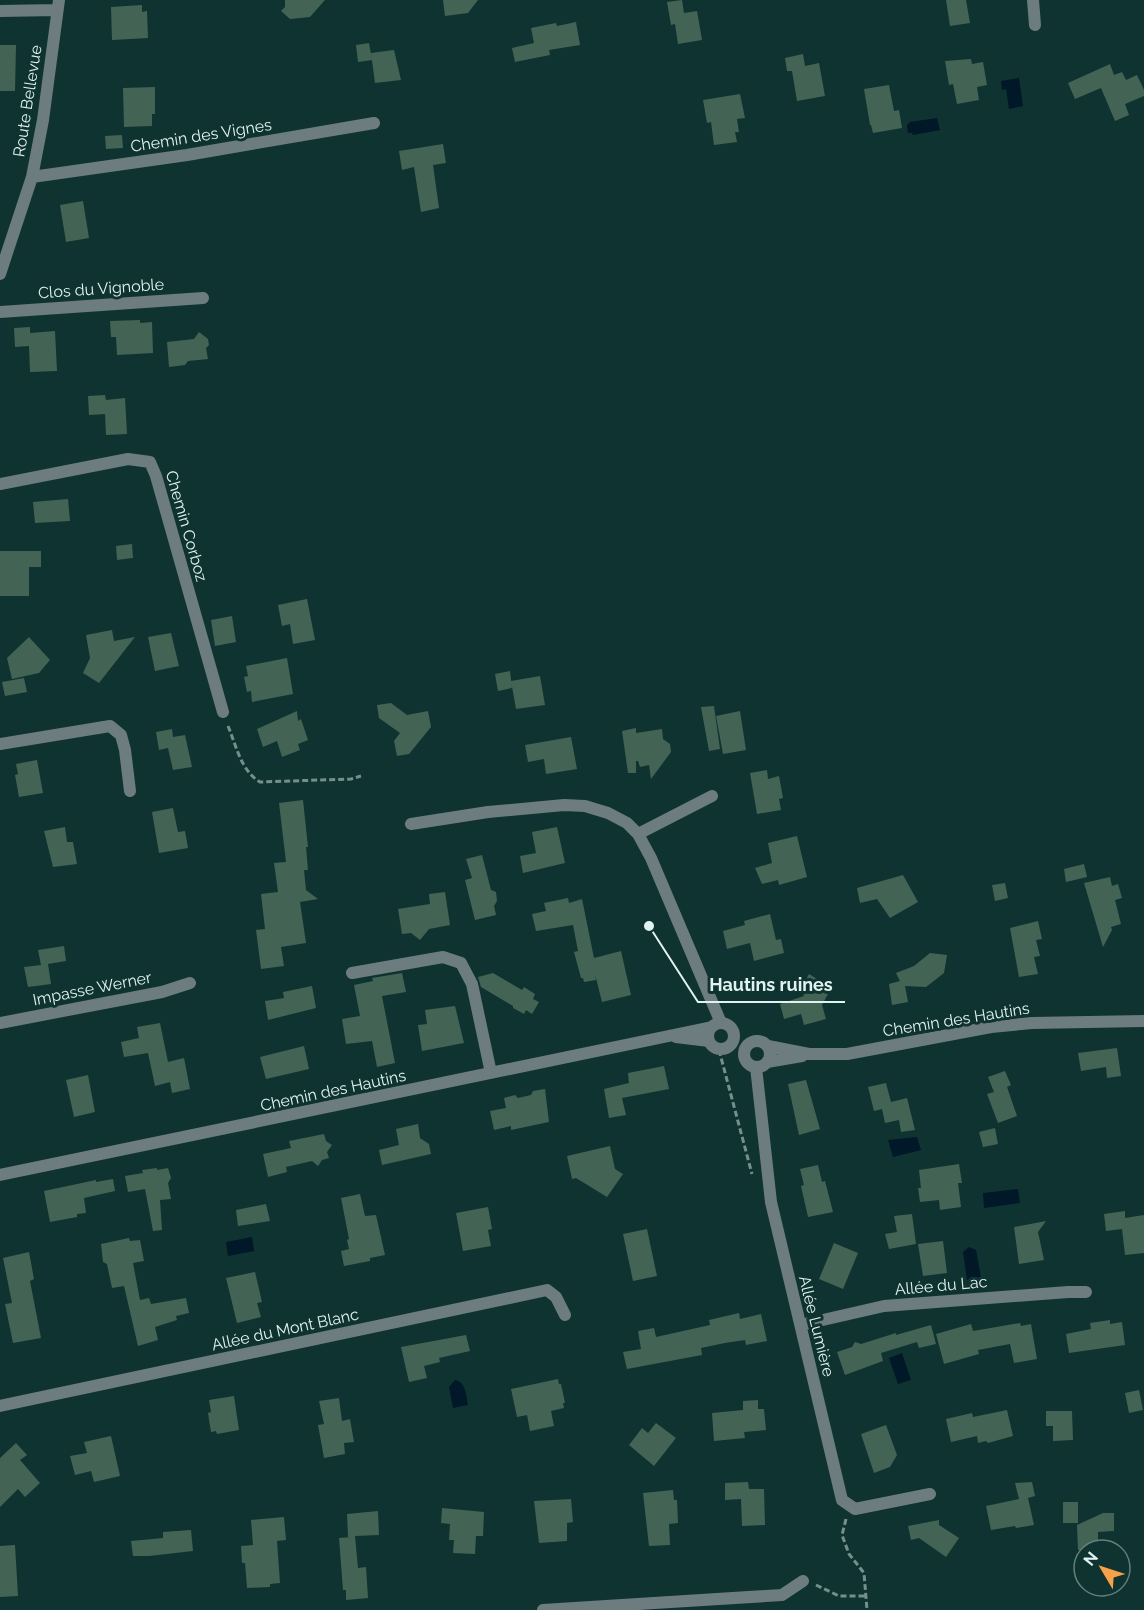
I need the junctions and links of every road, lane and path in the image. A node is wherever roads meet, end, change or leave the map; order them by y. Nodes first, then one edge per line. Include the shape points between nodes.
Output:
1 (1033, 0) edge
2 (58, 5) edge
3 (0, 11) edge
4 (1035, 25) dead end
5 (374, 123) dead end
6 (32, 177) junction
7 (0, 274) edge
8 (203, 298) dead end
9 (0, 312) edge
10 (0, 484) edge
11 (222, 712) joint
12 (0, 744) edge
13 (361, 776) dead end
14 (130, 791) dead end
15 (712, 796) dead end
16 (411, 824) dead end
17 (638, 834) junction
18 (352, 973) dead end
19 (190, 983) dead end
20 (1144, 1021) edge
21 (0, 1023) edge
22 (716, 1025) junction
23 (733, 1031) junction
24 (671, 1036) junction
25 (752, 1042) junction
26 (717, 1046) junction
27 (768, 1046) junction
28 (809, 1054) junction
29 (757, 1063) junction
30 (491, 1073) junction
31 (0, 1175) edge
32 (752, 1177) dead end
33 (1086, 1292) dead end
34 (565, 1315) dead end
35 (801, 1325) junction
36 (0, 1406) edge
37 (930, 1494) dead end
38 (849, 1505) junction
39 (802, 1581) joint
40 (866, 1596) junction
41 (543, 1610) edge
42 (867, 1610) edge

1 - 4 street
2 - 3 street
2 - 6 street, Route Bellevue
5 - 6 street, Chemin des Vignes
6 - 7 street, Route Bellevue
8 - 9 street, Clos du Vignoble
10 - 11 street, Chemin Corboz via 128,459 150,462
11 - 13 path via 244,767 260,783
12 - 14 street via 110,726 121,735
15 - 17 street
16 - 17 street via 564,805 608,813
17 - 22 street via 656,868
18 - 30 street via 442,957 461,963 472,984
19 - 21 street, Impasse Werner via 162,992
20 - 28 street, Chemin des Hautins via 1032,1023 847,1054
22 - 23 street, Chemin des Hautins via 728,1024
22 - 24 street, Chemin des Hautins
22 - 26 street via 708,1036
23 - 25 street, Chemin des Hautins
23 - 26 street via 733,1042
24 - 26 street, Chemin des Hautins
24 - 30 street, Chemin des Hautins
25 - 27 street, Chemin des Hautins via 761,1041
25 - 29 street via 745,1051
26 - 29 street, Chemin des Hautins
26 - 32 path
27 - 28 street, Chemin des Hautins
27 - 29 street via 771,1054
28 - 29 street, Chemin des Hautins
29 - 35 street, Allée Lumière via 771,1202
30 - 31 street, Chemin des Hautins
33 - 35 street, Allée du Lac via 884,1306
34 - 36 street, Allée du Mont Blanc via 556,1297 547,1290
35 - 38 street, Allée Lumière via 842,1500
37 - 38 street via 855,1509
38 - 40 path via 842,1535 849,1554 864,1574
39 - 40 path via 839,1596
39 - 41 street via 782,1595
40 - 42 path

